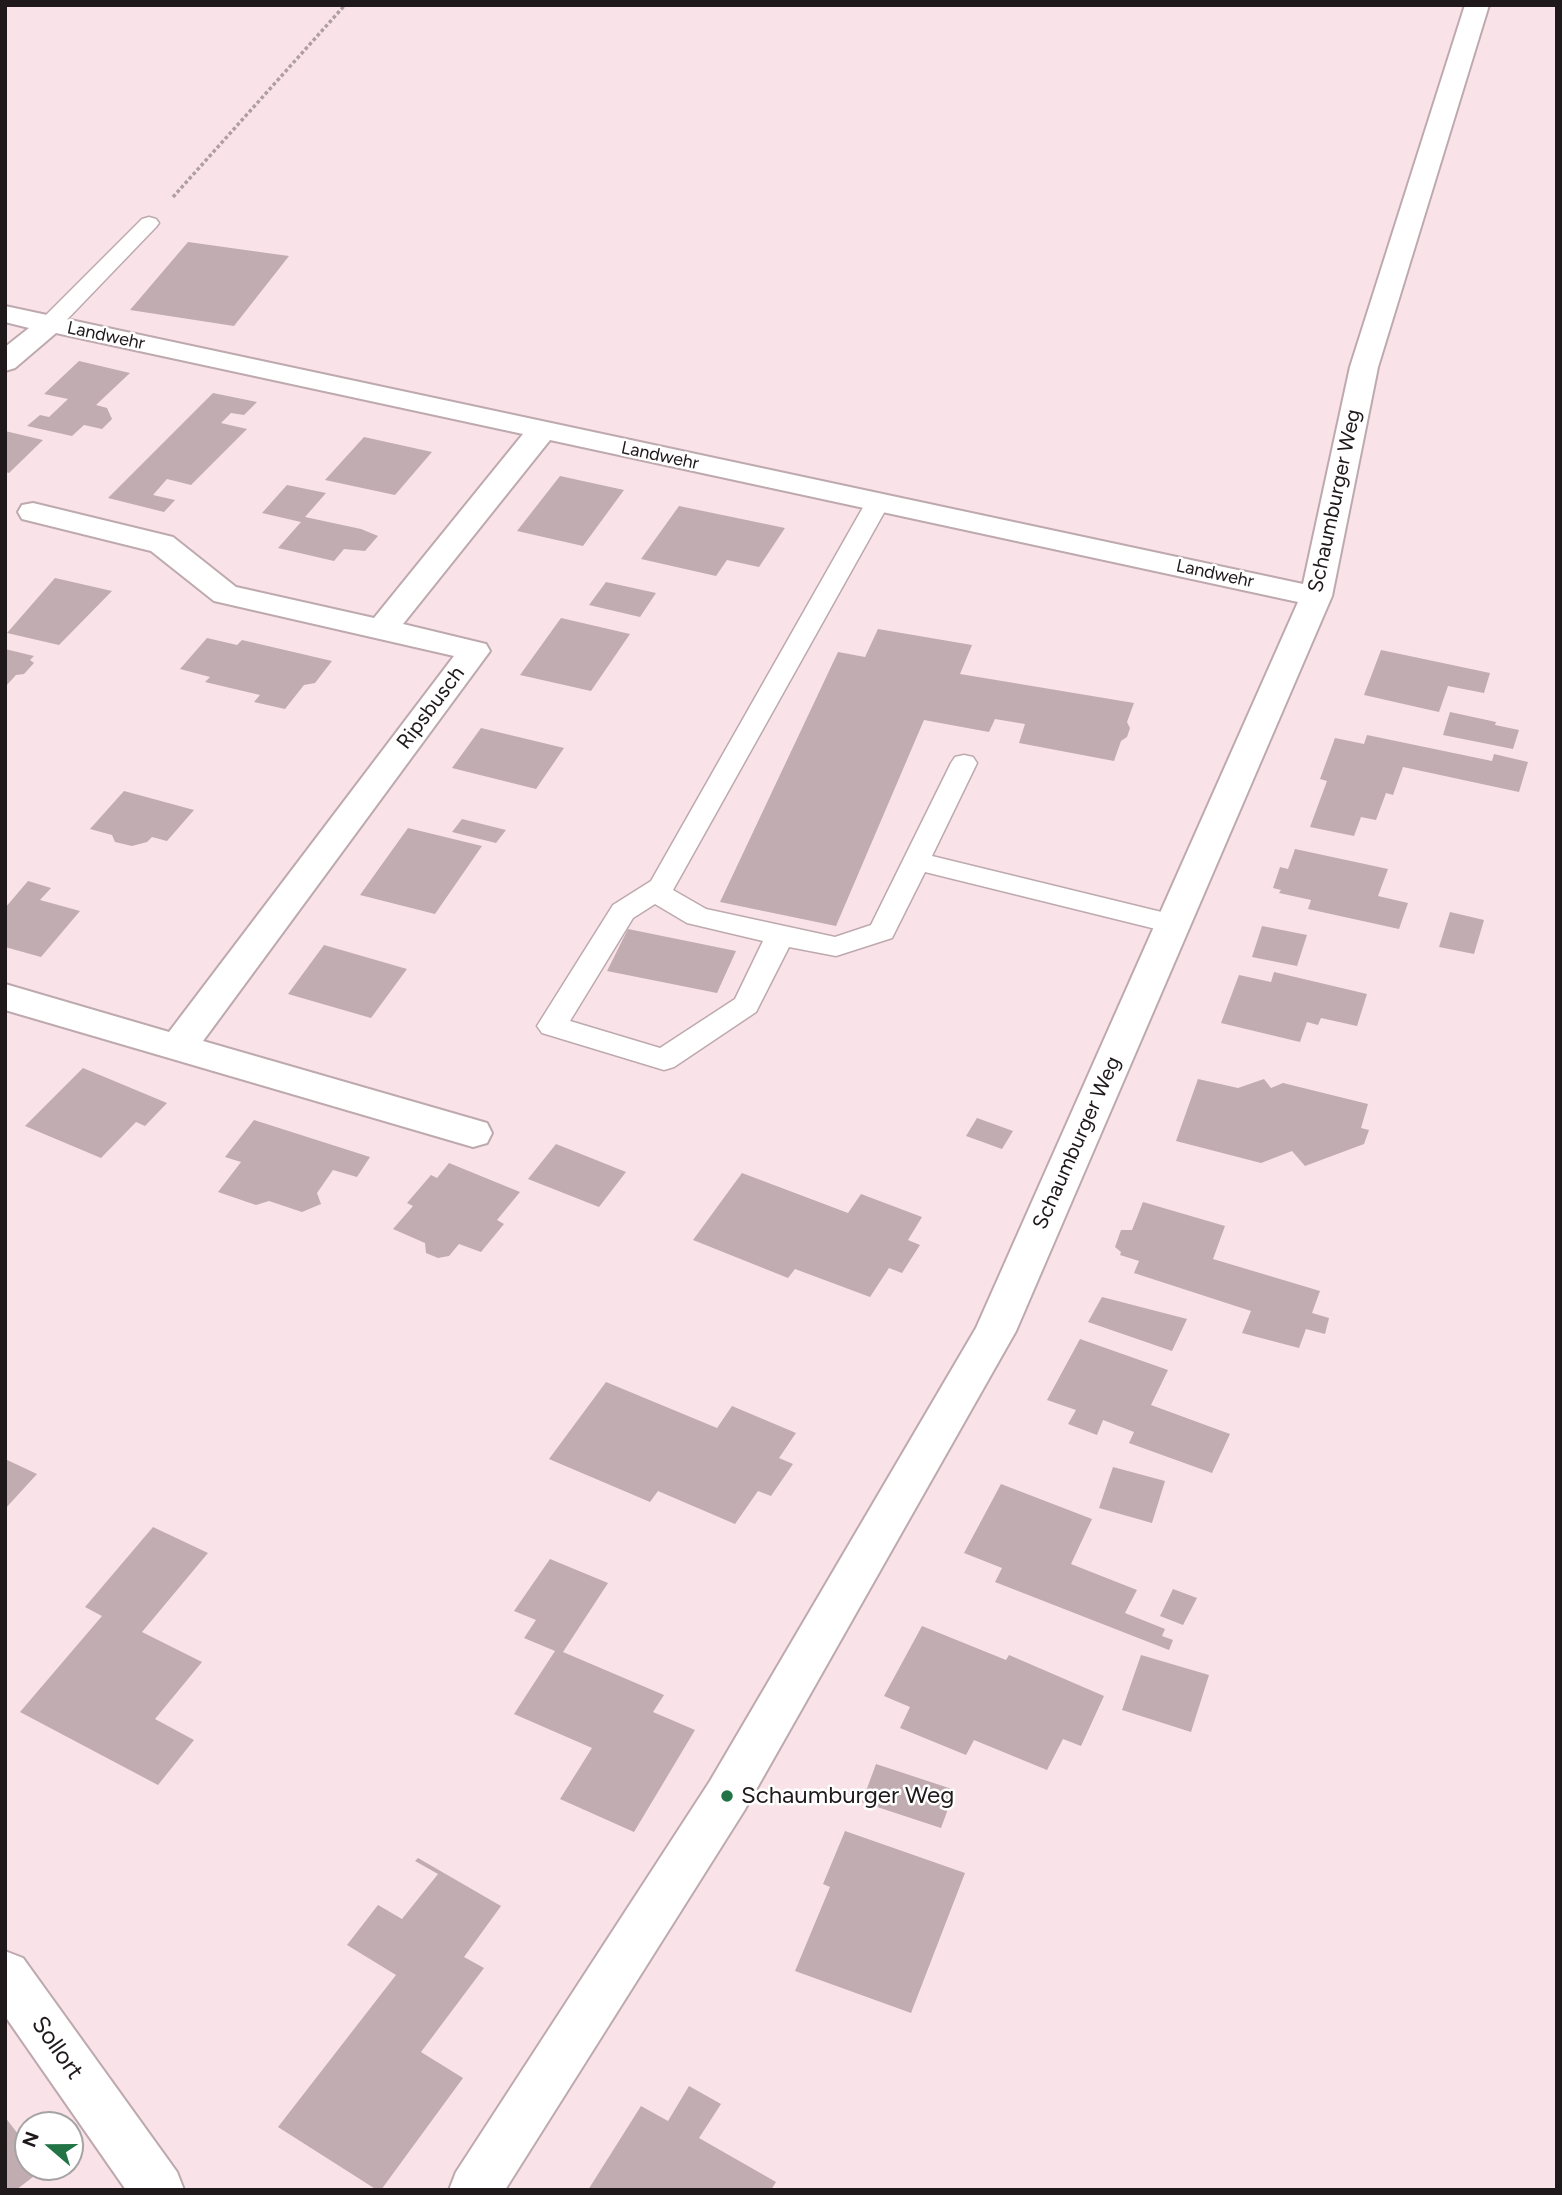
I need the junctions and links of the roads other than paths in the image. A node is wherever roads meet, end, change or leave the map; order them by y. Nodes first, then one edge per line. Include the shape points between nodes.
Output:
1 (1477, 5) edge
2 (149, 223) road end
3 (5, 314) edge
4 (50, 324) junction
5 (5, 362) edge
6 (542, 430) junction
7 (878, 502) junction
8 (33, 512) dead end
9 (1316, 596) junction
10 (382, 629) junction
11 (964, 763) dead end
12 (916, 861) junction
13 (655, 892) junction
14 (1172, 924) junction
15 (780, 936) junction
16 (5, 997) edge
17 (178, 1047) junction
18 (473, 1133) dead end
19 (5, 1974) edge
20 (158, 2190) edge
21 (475, 2190) edge

1 - 9 street, Schaumburger Weg via 1364,367
2 - 4 lane
3 - 4 street, Landwehr
4 - 5 street
4 - 6 street, Landwehr
6 - 7 street, Landwehr
6 - 10 street
7 - 9 street, Landwehr
7 - 13 lane
8 - 10 street via 162,544 225,593
9 - 14 street, Schaumburger Weg
10 - 17 street, Ripsbusch via 474,650
11 - 12 lane
12 - 14 lane
12 - 15 lane via 882,930 836,947
13 - 15 lane via 697,916
13 - 15 lane via 623,912 552,1026 664,1060 746,1004
14 - 21 street, Schaumburger Weg via 995,1331 727,1796
16 - 17 street
17 - 18 street
19 - 20 street, Sollort

